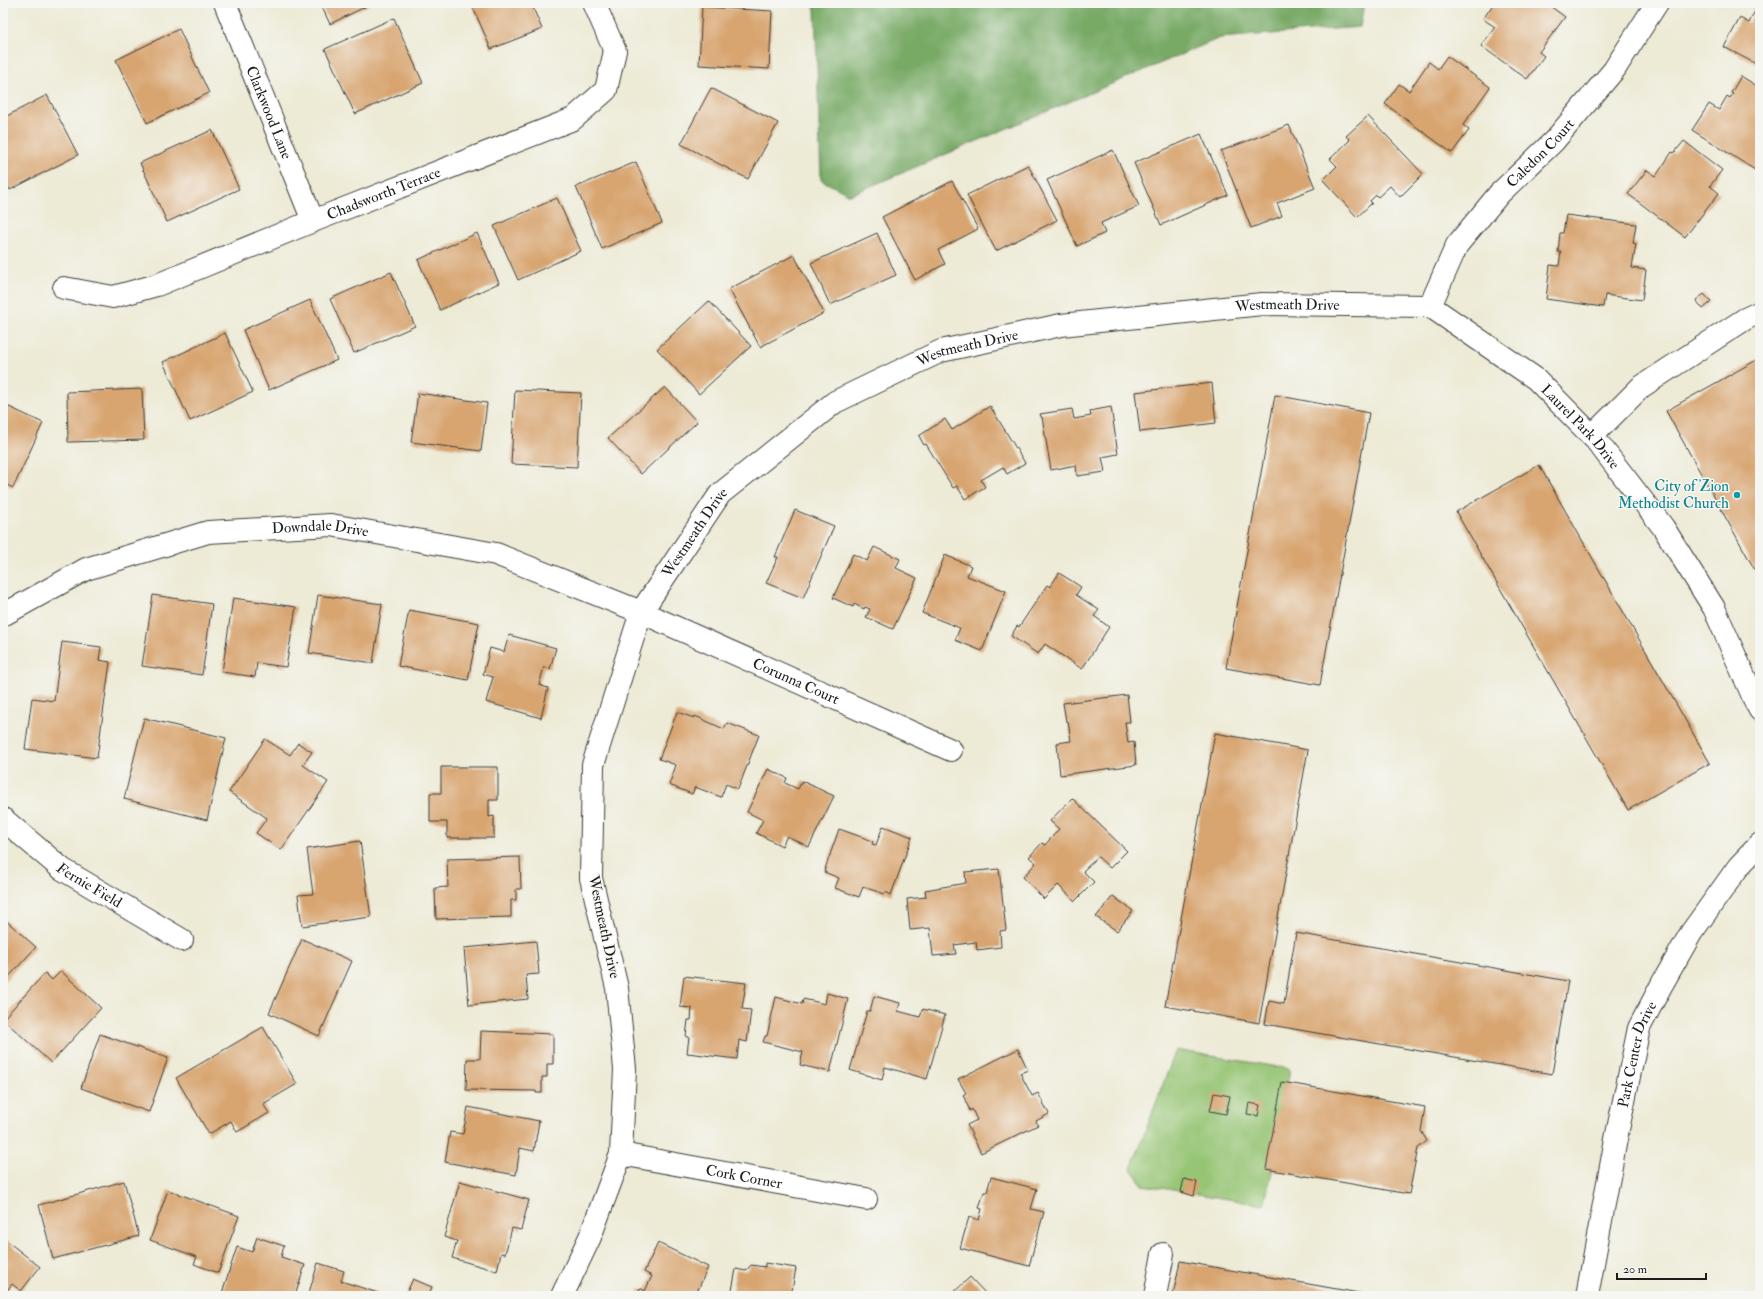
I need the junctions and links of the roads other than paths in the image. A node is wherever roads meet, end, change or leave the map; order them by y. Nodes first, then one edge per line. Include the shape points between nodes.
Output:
1 (225, 3) edge
2 (594, 3) edge
3 (1657, 3) edge
4 (313, 221) junction
5 (64, 288) dead end
6 (1430, 306) junction
7 (1760, 312) edge
8 (1592, 436) junction
9 (641, 612) junction
10 (3, 615) edge
11 (1760, 710) edge
12 (951, 750) dead end
13 (3, 819) edge
14 (1760, 844) edge
15 (182, 940) dead end
16 (621, 1154) junction
17 (866, 1199) dead end
18 (1163, 1254) dead end
19 (562, 1296) edge
20 (1155, 1296) edge
21 (1587, 1296) edge

1 - 4 street, Clarkwood Lane
2 - 4 street, Chadsworth Terrace via 615,51 606,90 573,119
3 - 6 street, Caledon Court via 1614,70 1554,141 1500,194 1457,245
4 - 5 street, Chadsworth Terrace via 157,285 128,293 113,297
6 - 8 street, Laurel Park Drive via 1536,379
6 - 9 street, Westmeath Drive via 1262,304 1060,325 941,351 835,402 720,494
7 - 8 street via 1745,319 1641,387
8 - 11 street, Laurel Park Drive via 1663,527 1714,608
9 - 10 street, Downdale Drive via 496,554 331,525 208,532 86,569
9 - 12 street, Corunna Court
9 - 16 street, Westmeath Drive via 593,765 591,878 617,988 625,1069
13 - 15 street, Fernie Field via 62,869
14 - 21 street, Park Center Drive via 1739,866 1691,933 1639,1028
16 - 17 street, Cork Corner
16 - 19 street, Westmeath Drive via 590,1237
18 - 20 street

